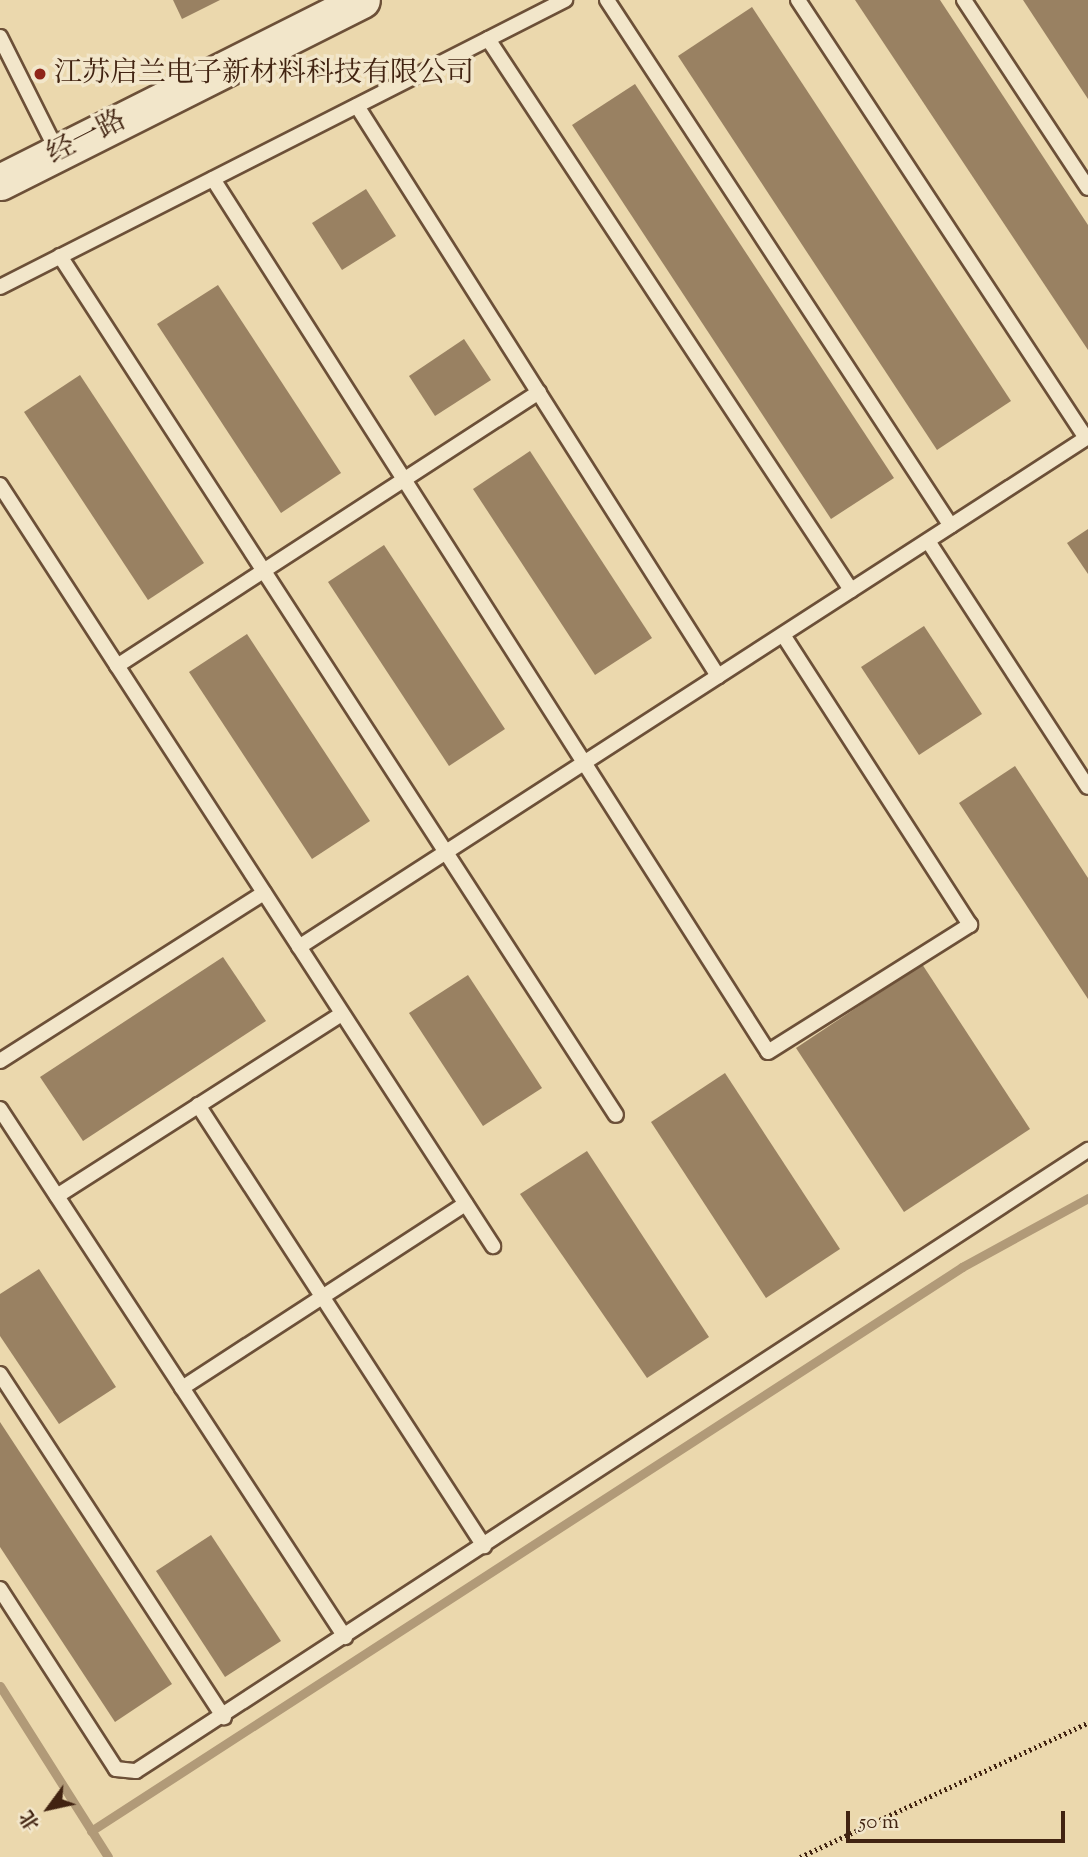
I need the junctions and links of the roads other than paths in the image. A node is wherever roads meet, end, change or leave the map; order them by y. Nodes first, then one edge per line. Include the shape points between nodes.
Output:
1 (362, 0) edge
2 (565, 0) edge
3 (607, 0) edge
4 (798, 0) edge
5 (964, 0) edge
6 (0, 37) edge
7 (488, 39) junction
8 (357, 106) junction
9 (58, 153) junction
10 (213, 178) junction
11 (0, 182) edge
12 (1088, 188) edge
13 (60, 256) junction
14 (0, 287) edge
15 (539, 393) junction
16 (1087, 437) edge
17 (404, 480) junction
18 (0, 485) edge
19 (951, 526) junction
20 (928, 541) junction
21 (264, 571) junction
22 (851, 590) junction
23 (783, 635) junction
24 (117, 666) junction
25 (718, 676) junction
26 (584, 763) junction
27 (1088, 787) edge
28 (446, 852) junction
29 (264, 893) junction
30 (299, 947) junction
31 (342, 1014) junction
32 (0, 1061) edge
33 (198, 1105) junction
34 (0, 1109) edge
35 (617, 1115) dead end
36 (1088, 1150) edge
37 (57, 1196) junction
38 (465, 1204) junction
39 (493, 1246) dead end
40 (322, 1297) junction
41 (0, 1374) edge
42 (182, 1388) junction
43 (484, 1546) junction
44 (0, 1589) edge
45 (345, 1637) junction
46 (224, 1717) junction

1 - 9 street, 经一路
2 - 7 lane
3 - 19 lane
4 - 16 lane
5 - 12 lane
6 - 9 lane
7 - 8 lane
7 - 22 lane
8 - 10 lane
8 - 15 lane
9 - 11 street, 经一路
10 - 13 lane
10 - 17 lane
13 - 14 lane
13 - 21 lane
15 - 17 lane
15 - 25 lane
16 - 19 lane
17 - 21 lane
17 - 26 lane
18 - 24 lane
19 - 20 lane
20 - 22 lane
20 - 27 lane
21 - 24 lane
21 - 28 lane
22 - 23 lane
23 - 25 lane
23 - 26 lane via 970,925 768,1052
24 - 29 lane
25 - 26 lane
26 - 28 lane
28 - 30 lane
28 - 35 lane
29 - 30 lane
29 - 32 lane
30 - 31 lane
31 - 33 lane
31 - 38 lane
33 - 37 lane
33 - 40 lane
34 - 37 lane
36 - 43 lane
37 - 42 lane
38 - 39 lane
38 - 40 lane
40 - 42 lane
40 - 43 lane
41 - 46 lane
42 - 45 lane
43 - 45 lane
44 - 46 lane via 116,1769 136,1771
45 - 46 lane

